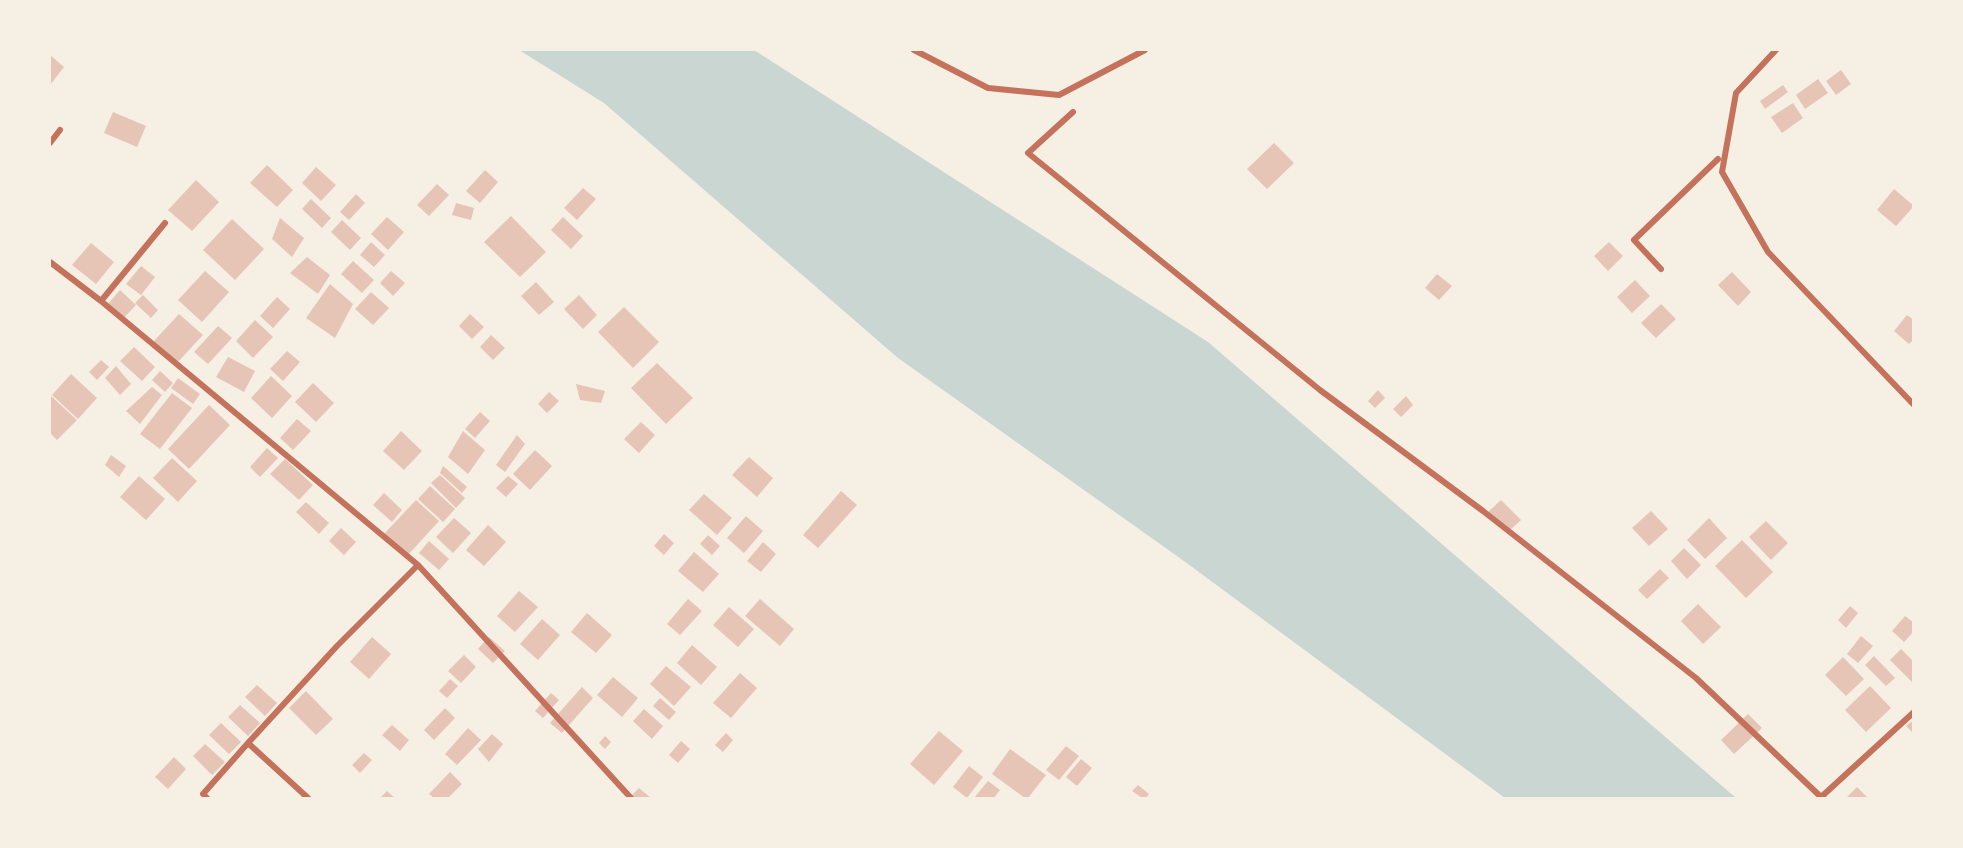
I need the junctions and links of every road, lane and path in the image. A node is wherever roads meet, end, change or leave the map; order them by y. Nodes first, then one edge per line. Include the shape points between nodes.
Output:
1 (914, 50) edge
2 (1145, 50) edge
3 (1776, 50) edge
4 (1073, 112) dead end
5 (60, 130) dead end
6 (50, 143) edge
7 (1718, 159) dead end
8 (165, 223) dead end
9 (50, 262) edge
10 (1661, 268) dead end
11 (101, 301) junction
12 (1914, 405) edge
13 (418, 565) junction
14 (1914, 712) edge
15 (249, 743) junction
16 (207, 798) edge
17 (308, 798) edge
18 (632, 798) edge
19 (1821, 798) edge

1 - 2 street via 988,88 1059,95
3 - 12 street via 1736,93 1722,172 1768,252
4 - 19 street via 1028,153 1320,390 1696,678
5 - 6 street
7 - 10 street via 1634,240
8 - 11 street
9 - 11 street
11 - 13 street
13 - 15 street
13 - 18 street
14 - 19 street
15 - 16 street via 203,794
15 - 17 street

